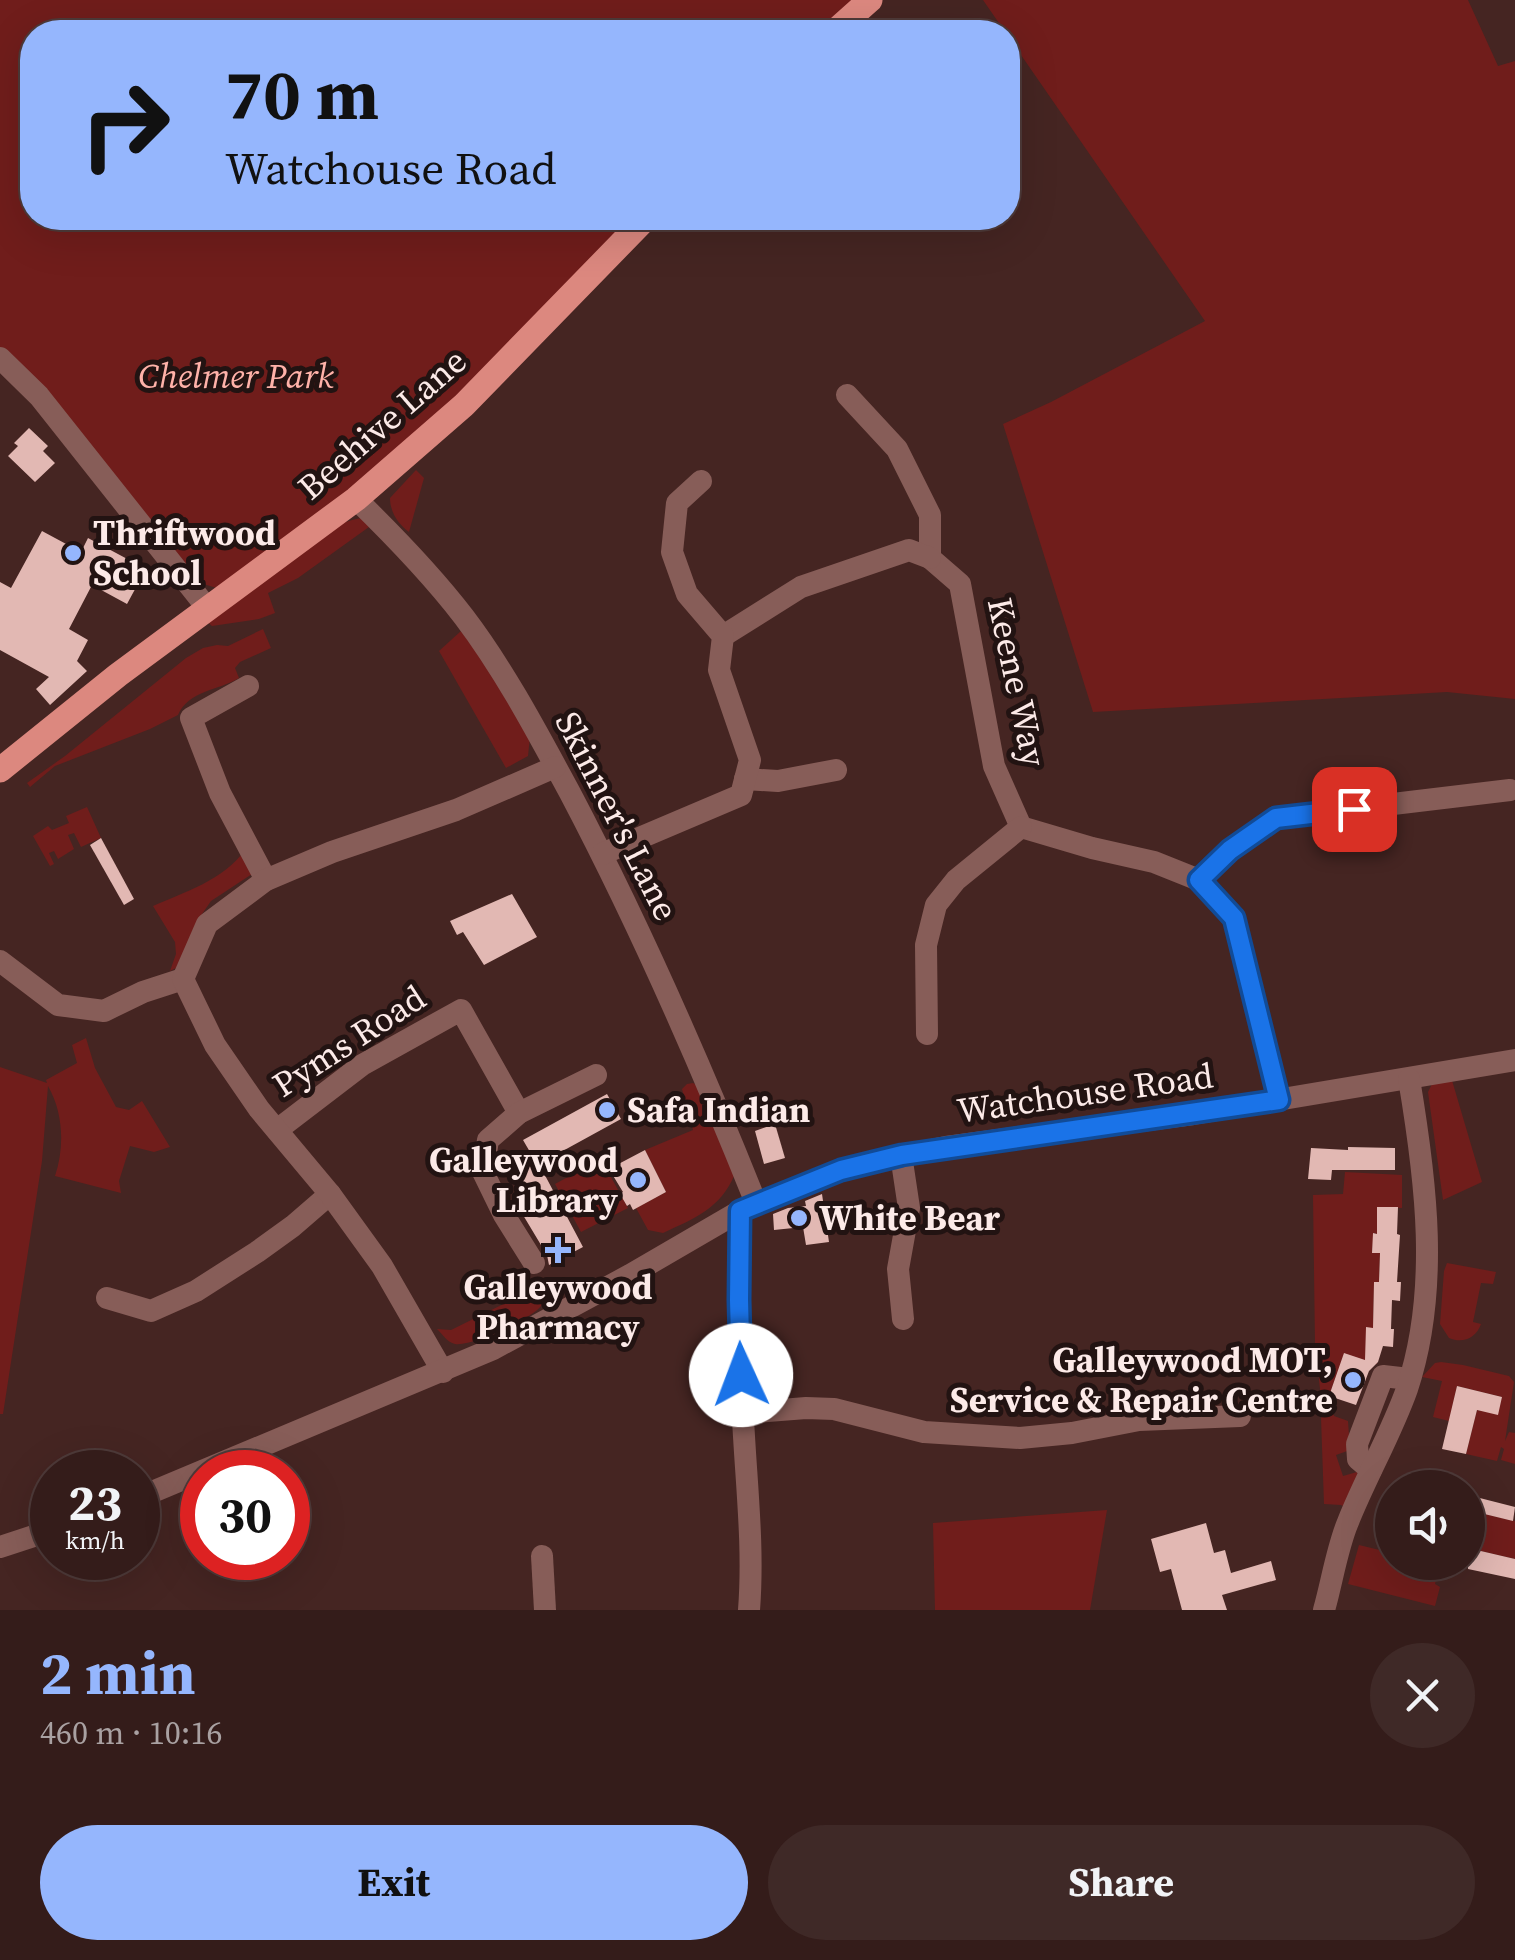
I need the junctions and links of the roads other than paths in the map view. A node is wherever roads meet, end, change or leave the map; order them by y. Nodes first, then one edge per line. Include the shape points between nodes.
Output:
1 (870, 0) edge
2 (848, 20) edge
3 (634, 230) edge
4 (0, 358) edge
5 (847, 395) dead end
6 (702, 481) dead end
7 (356, 499) junction
8 (930, 558) junction
9 (208, 609) junction
10 (723, 636) junction
11 (248, 686) dead end
12 (555, 766) junction
13 (0, 770) edge
14 (836, 770) dead end
15 (745, 780) junction
16 (1510, 790) dead end
17 (1022, 828) junction
18 (602, 854) junction
19 (266, 880) junction
20 (1199, 880) junction
21 (0, 960) edge
22 (183, 979) junction
23 (927, 1034) dead end
24 (1515, 1060) edge
25 (596, 1075) dead end
26 (1408, 1080) junction
27 (1279, 1100) junction
28 (520, 1113) junction
29 (277, 1130) junction
30 (902, 1155) junction
31 (330, 1194) junction
32 (748, 1207) junction
33 (534, 1263) dead end
34 (107, 1298) dead end
35 (903, 1320) dead end
36 (443, 1372) junction
37 (742, 1413) junction
38 (1240, 1416) dead end
39 (160, 1489) edge
40 (30, 1537) edge
41 (0, 1547) edge
42 (542, 1556) dead end
43 (545, 1610) edge
44 (749, 1610) edge
45 (1324, 1610) edge

1 - 2 main road
3 - 7 main road, Beehive Lane via 464,405
4 - 9 street via 39,396
5 - 8 street via 897,450 930,515
6 - 10 street via 677,503 672,552 687,594
7 - 9 main road, Beehive Lane
7 - 12 street, Skinner's Lane via 465,618
8 - 10 street via 909,550 801,587
8 - 17 street, Keene Way via 960,584 994,766
9 - 13 main road, Beehive Lane
10 - 15 street via 719,670 750,760
11 - 19 street via 192,718 220,793
12 - 18 street, Skinner's Lane
12 - 19 street
14 - 15 street
15 - 18 street via 741,795
16 - 20 street via 1276,818
17 - 20 street
17 - 23 street via 956,880 936,905 926,945
18 - 32 street, Skinner's Lane via 700,1065
19 - 22 street via 207,924
20 - 27 street via 1234,918
21 - 22 street via 58,1005 104,1011
22 - 29 street, Pyms Road via 216,1045
24 - 26 street, Watchouse Road
25 - 28 street
26 - 27 street, Watchouse Road
26 - 45 street via 1425,1183 1428,1255 1420,1340 1346,1526
27 - 30 street, Watchouse Road
28 - 29 street, Pyms Road via 461,1010 362,1065
28 - 33 street via 488,1140 483,1172
29 - 31 street, Pyms Road
30 - 32 street, Watchouse Road via 841,1170
30 - 35 street via 910,1208 898,1269
31 - 34 street via 196,1291 151,1311
31 - 36 street, Pyms Road via 382,1266
32 - 36 street, Watchouse Road
32 - 37 street via 739,1300
36 - 39 street, Watchouse Road
37 - 38 street via 834,1409 924,1432 1020,1438 1139,1420
37 - 44 street
40 - 41 street
42 - 43 street

